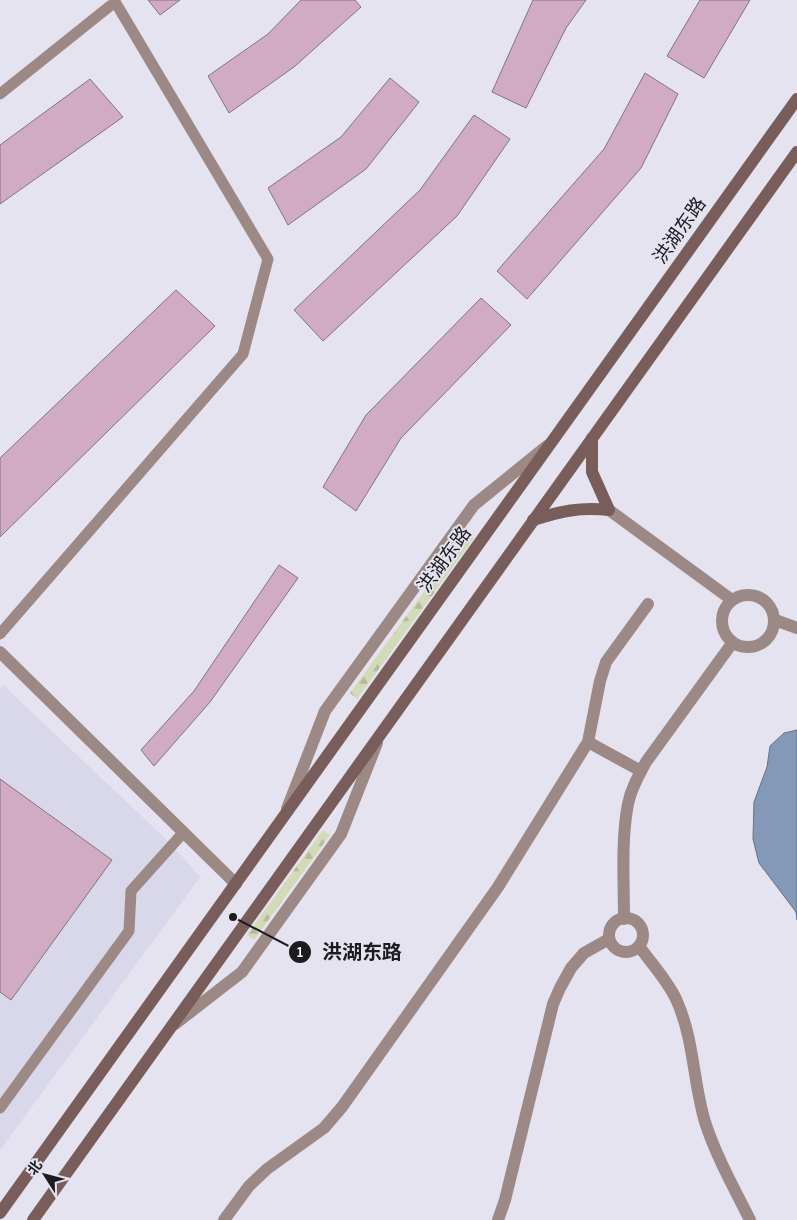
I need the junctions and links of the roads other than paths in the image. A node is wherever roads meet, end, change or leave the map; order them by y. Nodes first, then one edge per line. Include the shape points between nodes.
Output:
1 (114, 1) edge
2 (0, 94) edge
3 (797, 99) edge
4 (797, 152) edge
5 (592, 438) junction
6 (554, 440) junction
7 (609, 510) junction
8 (533, 520) junction
9 (732, 600) junction
10 (648, 604) dead end
11 (775, 620) junction
12 (797, 628) edge
13 (0, 634) edge
14 (733, 642) junction
15 (0, 652) edge
16 (382, 731) junction
17 (588, 742) junction
18 (641, 771) junction
19 (284, 816) junction
20 (183, 833) junction
21 (236, 884) junction
22 (624, 919) junction
23 (609, 939) junction
24 (639, 946) junction
25 (169, 1029) junction
26 (0, 1108) edge
27 (0, 1213) edge
28 (33, 1220) edge
29 (224, 1220) edge
30 (498, 1220) edge
31 (750, 1220) edge

1 - 2 lane
1 - 13 lane via 268,259 243,354
3 - 6 main road, 洪湖东路
4 - 5 main road
5 - 7 main road via 592,472
5 - 8 main road
6 - 19 main road, 洪湖东路
6 - 19 street via 474,505 324,711
7 - 8 main road via 566,510
7 - 9 street
8 - 16 main road
9 - 11 street via 746,594 763,598 774,611
9 - 14 street via 725,609 722,626
10 - 17 street via 606,662
11 - 12 street
11 - 14 street via 774,629 763,642 747,647
14 - 18 street
15 - 20 street
16 - 25 main road
16 - 25 street via 341,834 242,972
17 - 18 street
17 - 29 street via 498,887 342,1107 324,1128 267,1168
18 - 22 street via 628,803
19 - 21 main road, 洪湖东路
20 - 21 street
20 - 26 lane via 131,891 129,931
21 - 27 main road, 洪湖东路
22 - 23 street via 614,924
22 - 24 street via 639,925 642,935
23 - 24 street via 619,951 630,952
23 - 30 street via 584,953 571,968 557,996
24 - 31 street via 675,997 682,1014 712,1144
25 - 28 main road

